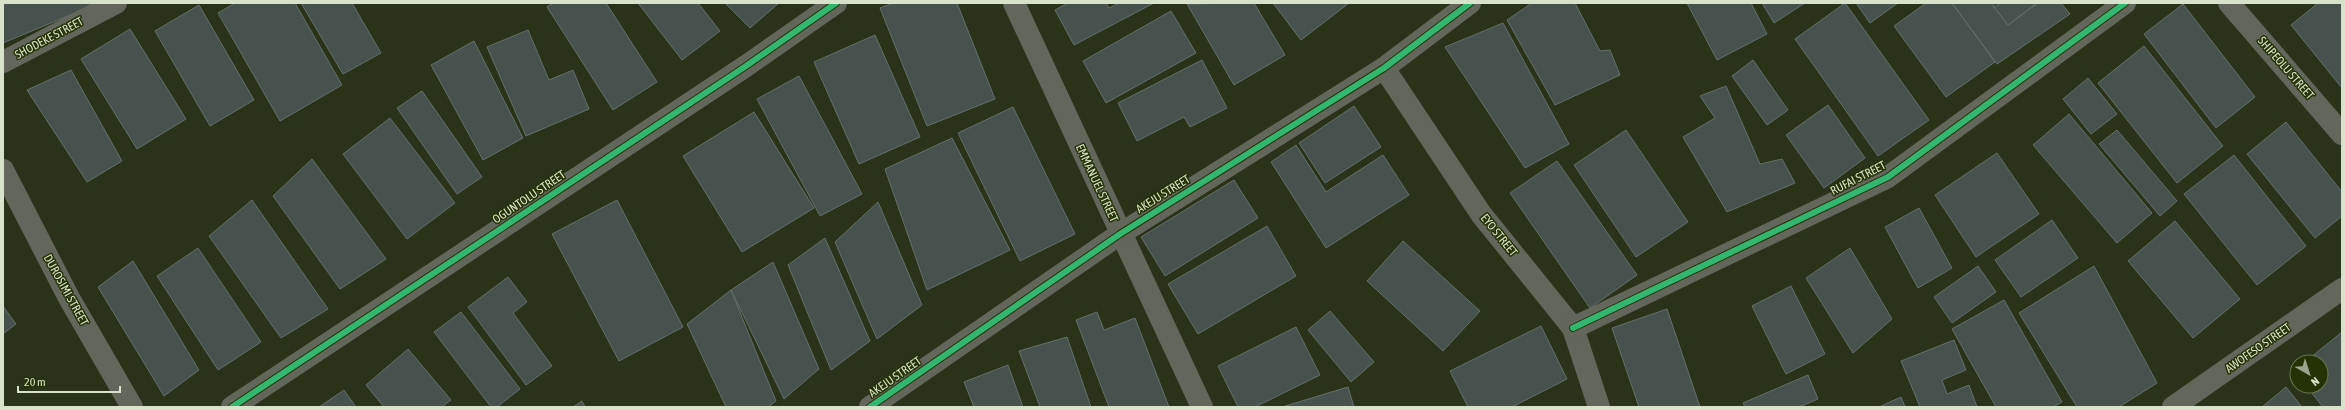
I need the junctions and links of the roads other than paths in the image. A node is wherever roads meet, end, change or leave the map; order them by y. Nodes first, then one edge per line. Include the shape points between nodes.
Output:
1 (116, 3) edge
2 (836, 3) edge
3 (1014, 3) edge
4 (1470, 3) edge
5 (2125, 3) edge
6 (2229, 3) edge
7 (3, 62) edge
8 (1384, 68) junction
9 (2342, 134) edge
10 (3, 170) edge
11 (1120, 234) junction
12 (2342, 289) edge
13 (1574, 328) junction
14 (132, 407) edge
15 (232, 407) edge
16 (870, 407) edge
17 (1202, 407) edge
18 (1600, 407) edge
19 (2173, 407) edge

1 - 7 street, SHODEKE STREET
2 - 15 street, OGUNTOLU STREET via 746,66
3 - 11 street, EMMANUEL STREET
4 - 8 street, AKEJU STREET
5 - 13 street, RUFAI STREET via 1888,177
6 - 9 street, SHIPEOLU STREET
8 - 11 street, AKEJU STREET
8 - 13 street, EYO STREET via 1481,214
10 - 14 street, DUROSIMI STREET via 69,298
11 - 16 street, AKEJU STREET
11 - 17 street, EMMANUEL STREET
12 - 19 street, AWOFESO STREET
13 - 18 street, EYO STREET

